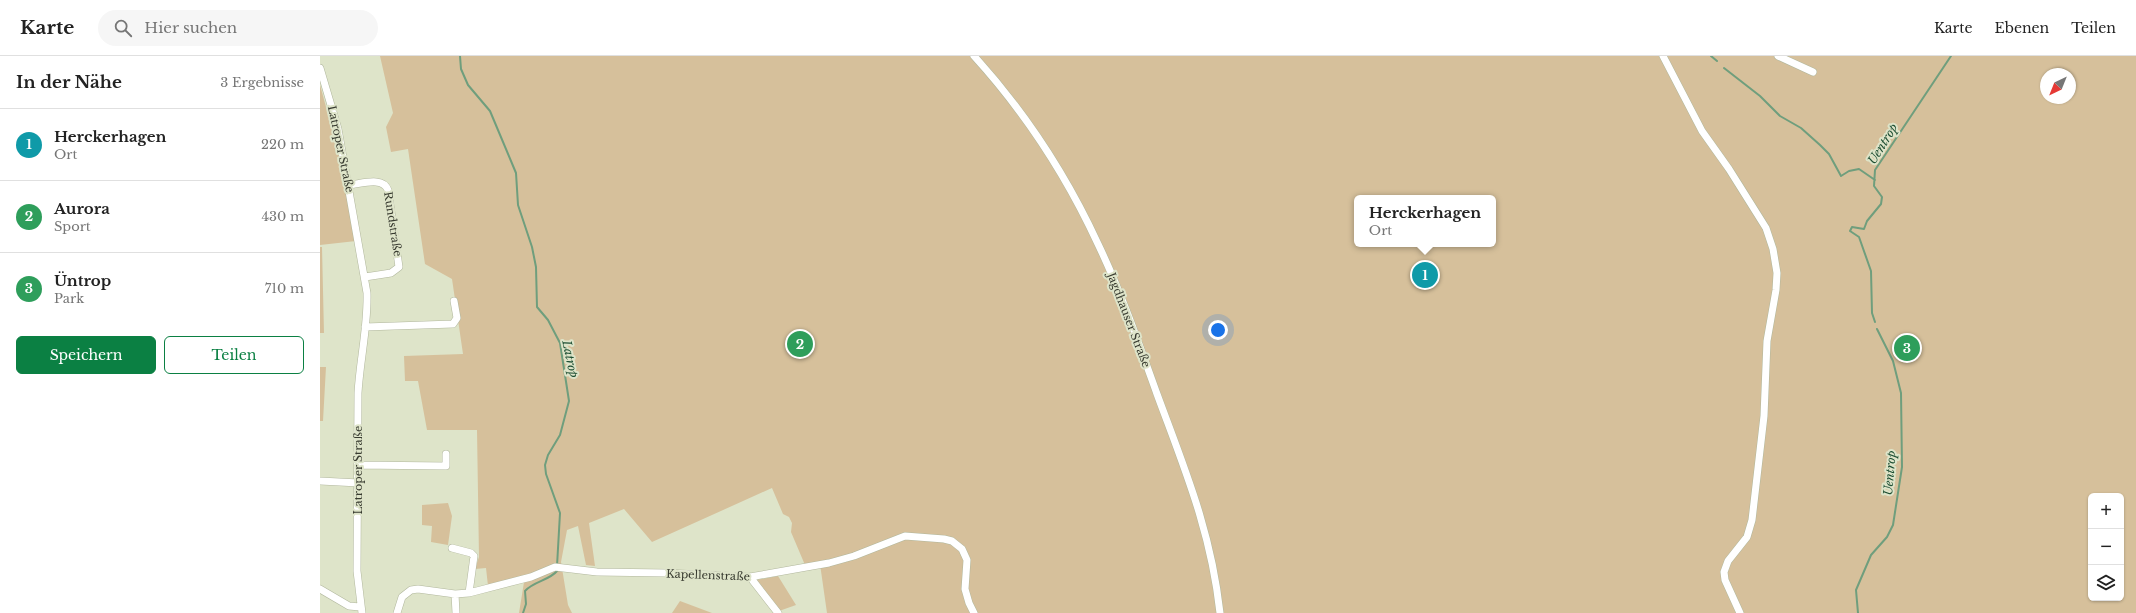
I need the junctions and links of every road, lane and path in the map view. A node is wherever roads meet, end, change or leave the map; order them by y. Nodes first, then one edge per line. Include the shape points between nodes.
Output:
1 (974, 56) edge
2 (1663, 56) edge
3 (1778, 56) edge
4 (320, 68) edge
5 (1813, 72) dead end
6 (349, 185) junction
7 (365, 277) junction
8 (454, 301) dead end
9 (366, 327) junction
10 (446, 454) dead end
11 (358, 465) junction
12 (320, 481) edge
13 (359, 483) junction
14 (452, 548) dead end
15 (750, 577) junction
16 (320, 589) edge
17 (469, 593) junction
18 (455, 594) junction
19 (361, 610) edge
20 (397, 613) edge
21 (456, 613) edge
22 (778, 613) edge
23 (974, 613) edge
24 (1220, 613) edge
25 (1740, 613) edge

1 - 24 street, Jagdhauser Straße via 1001,87 1042,145 1098,244 1198,502 1210,549
2 - 25 street via 1702,131 1766,228 1777,274 1767,341 1764,416 1752,520 1747,537 1728,560 1724,572
3 - 5 street
4 - 6 street, Latroper Straße via 332,102
6 - 7 street, Latroper Straße
6 - 7 street, Rundstraße via 381,181 387,185 388,190 399,267 391,272
7 - 9 street, Latroper Straße
8 - 9 street via 457,318 452,324
9 - 11 street, Latroper Straße via 359,364
10 - 11 street via 446,466
11 - 13 street, Latroper Straße
12 - 13 street
13 - 19 street, Latroper Straße via 358,571
14 - 17 street via 474,556
15 - 17 street, Kapellenstraße via 597,572 555,567 531,577
15 - 22 street
15 - 23 street, Kapellenstraße via 829,563 902,537 944,538 959,546 966,556 965,589
16 - 19 street
17 - 18 street, Kapellenstraße
18 - 20 street, Kapellenstraße via 411,590 402,597
18 - 21 street

